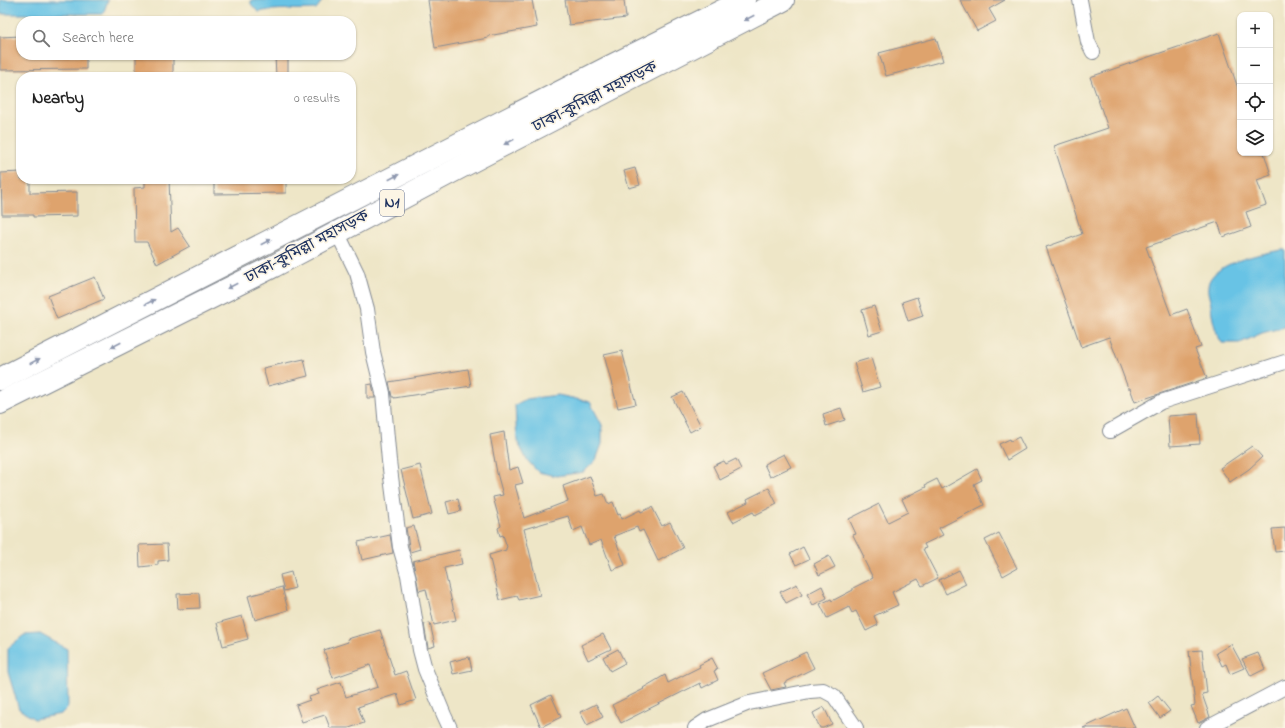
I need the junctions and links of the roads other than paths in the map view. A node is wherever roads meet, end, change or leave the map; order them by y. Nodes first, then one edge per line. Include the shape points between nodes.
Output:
1 (744, 0) edge
2 (783, 0) edge
3 (1080, 0) edge
4 (1093, 52) dead end
5 (337, 232) junction
6 (1285, 362) edge
7 (0, 379) edge
8 (0, 403) edge
9 (1110, 431) dead end
10 (1285, 687) edge
11 (450, 728) edge
12 (695, 728) edge
13 (856, 728) edge
14 (1207, 728) edge

7 -> 1 highway, ঢাকা–কুমিল্লা মহাসড়ক / N1 via 610,66
2 -> 5 highway, ঢাকা–কুমিল্লা মহাসড়ক / N1
3 - 4 street via 1088,42
5 -> 8 highway, ঢাকা–কুমিল্লা মহাসড়ক / N1
5 - 11 street via 357,273 367,309 373,352 383,393 400,547 408,576 420,650 425,669
6 - 9 street via 1161,402
10 - 14 street
12 - 13 street via 749,703 810,690 823,690 834,696

